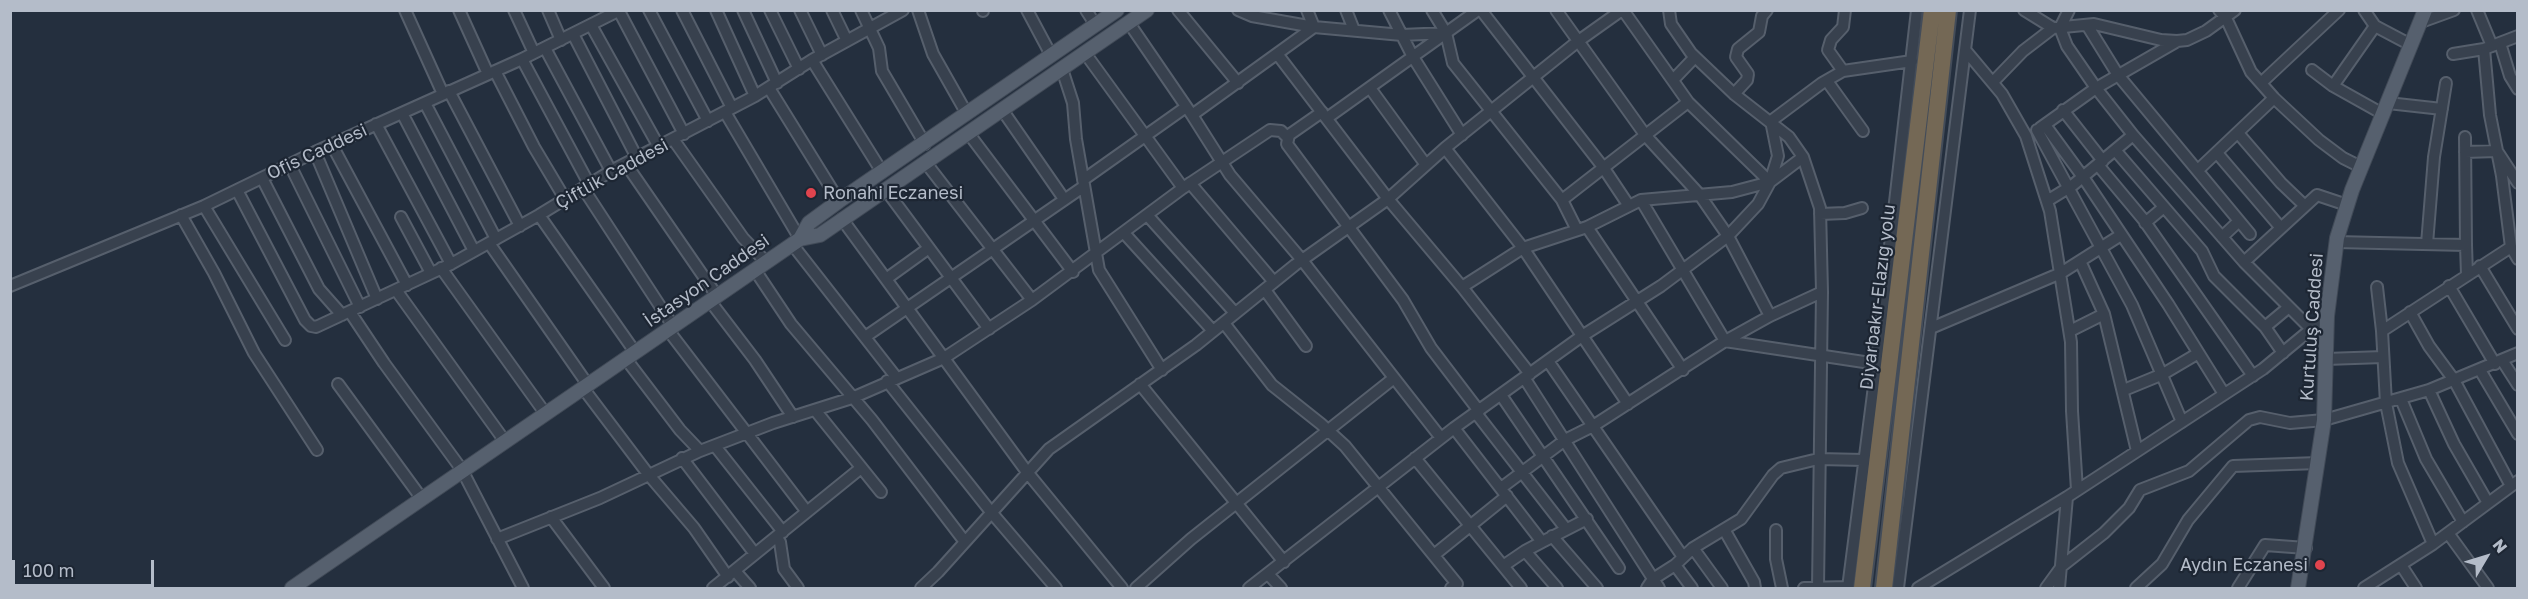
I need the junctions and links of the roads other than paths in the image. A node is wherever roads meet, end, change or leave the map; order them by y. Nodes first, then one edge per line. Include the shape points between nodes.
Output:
1 (405, 10) edge
2 (459, 10) edge
3 (514, 10) edge
4 (548, 10) edge
5 (593, 10) edge
6 (649, 10) edge
7 (682, 10) edge
8 (716, 10) edge
9 (742, 10) edge
10 (770, 10) edge
11 (800, 10) edge
12 (832, 10) edge
13 (861, 10) edge
14 (918, 10) edge
15 (1026, 10) edge
16 (1086, 10) edge
17 (1117, 10) edge
18 (1147, 10) edge
19 (1178, 10) edge
20 (1238, 10) edge
21 (1263, 10) edge
22 (1307, 10) edge
23 (1346, 10) edge
24 (1389, 10) edge
25 (1432, 10) edge
26 (1556, 10) edge
27 (1623, 10) edge
28 (1669, 10) edge
29 (1767, 10) edge
30 (1845, 10) edge
31 (1917, 10) edge
32 (1932, 10) edge
33 (1948, 10) edge
34 (1970, 10) edge
35 (2024, 10) edge
36 (2069, 10) edge
37 (2235, 10) edge
38 (2339, 10) edge
39 (2364, 10) edge
40 (2454, 10) edge
41 (2477, 10) edge
42 (619, 11) edge
43 (1476, 11) edge
44 (896, 12) edge
45 (1608, 14) edge
46 (2222, 14) edge
47 (1252, 16) junction
48 (2423, 16) edge
49 (595, 23) junction
50 (1129, 23) junction
51 (1095, 24) junction
52 (2086, 25) junction
53 (2375, 26) junction
54 (1314, 27) junction
55 (2056, 28) junction
56 (870, 29) junction
57 (1354, 30) junction
58 (1446, 33) junction
59 (573, 34) junction
60 (1402, 35) junction
61 (2517, 37) edge
62 (561, 40) junction
63 (847, 40) junction
64 (2177, 41) junction
65 (1577, 42) junction
66 (2411, 45) junction
67 (2492, 46) junction
68 (545, 48) junction
69 (1966, 51) junction
70 (534, 53) junction
71 (1085, 53) junction
72 (2453, 54) dead end
73 (822, 55) junction
74 (1051, 55) junction
75 (1278, 55) junction
76 (1413, 57) junction
77 (1695, 57) junction
78 (522, 59) junction
79 (812, 60) junction
80 (1912, 61) junction
81 (799, 69) junction
82 (1062, 69) junction
83 (2312, 70) dead end
84 (1844, 71) junction
85 (491, 73) junction
86 (2118, 75) junction
87 (1532, 78) junction
88 (1673, 80) junction
89 (1827, 81) junction
90 (1993, 82) junction
91 (2446, 82) dead end
92 (1238, 83) junction
93 (2261, 83) junction
94 (773, 85) junction
95 (2333, 86) junction
96 (1370, 87) junction
97 (2096, 88) junction
98 (2517, 89) edge
99 (446, 93) junction
100 (1734, 94) junction
101 (755, 96) junction
102 (2274, 98) junction
103 (1688, 102) junction
104 (425, 103) junction
105 (2385, 108) junction
106 (2442, 109) junction
107 (728, 110) junction
108 (2063, 110) junction
109 (1003, 111) junction
110 (1189, 111) junction
111 (1491, 112) junction
112 (402, 113) junction
113 (967, 114) junction
114 (1324, 115) junction
115 (708, 121) junction
116 (1771, 121) junction
117 (376, 124) junction
118 (2041, 127) junction
119 (1863, 131) dead end
120 (2238, 132) junction
121 (684, 134) junction
122 (969, 134) junction
123 (1462, 135) junction
124 (2133, 135) junction
125 (1646, 136) junction
126 (2026, 136) junction
127 (1145, 137) junction
128 (1287, 137) junction
129 (2465, 137) dead end
130 (674, 139) junction
131 (925, 144) junction
132 (332, 145) junction
133 (659, 147) junction
134 (1445, 148) junction
135 (2115, 150) junction
136 (2497, 151) junction
137 (315, 152) junction
138 (2465, 152) junction
139 (2217, 153) junction
140 (1803, 157) junction
141 (637, 158) junction
142 (1221, 163) junction
143 (2101, 163) junction
144 (626, 164) junction
145 (926, 164) junction
146 (290, 165) junction
147 (1426, 165) junction
148 (1603, 167) junction
149 (2361, 167) junction
150 (2198, 170) junction
151 (611, 171) junction
152 (882, 172) junction
153 (2083, 177) junction
154 (262, 178) junction
155 (1770, 182) junction
156 (1083, 183) junction
157 (2517, 183) edge
158 (586, 186) junction
159 (1186, 186) junction
160 (2069, 187) junction
161 (237, 190) junction
162 (886, 190) junction
163 (1699, 194) junction
164 (565, 199) junction
165 (1388, 199) junction
166 (1065, 200) junction
167 (1562, 200) junction
168 (1641, 200) junction
169 (839, 201) junction
170 (2047, 201) junction
171 (2347, 205) junction
172 (204, 206) junction
173 (1629, 206) junction
174 (2305, 206) junction
175 (2164, 207) junction
176 (1862, 208) dead end
177 (1820, 214) junction
178 (181, 215) junction
179 (539, 215) junction
180 (1148, 216) junction
181 (401, 217) dead end
182 (842, 219) junction
183 (1034, 220) junction
184 (2239, 221) junction
185 (2145, 223) junction
186 (520, 226) junction
187 (1349, 227) junction
188 (1582, 228) junction
189 (2281, 228) junction
190 (1124, 233) junction
191 (2250, 234) dead end
192 (2121, 235) junction
193 (1728, 236) junction
194 (2222, 237) junction
195 (493, 241) junction
196 (796, 241) junction
197 (2336, 243) junction
198 (2427, 244) junction
199 (2466, 245) junction
200 (2102, 247) junction
201 (2511, 247) junction
202 (929, 248) junction
203 (1524, 248) junction
204 (992, 249) junction
205 (474, 251) junction
206 (1097, 254) junction
207 (2517, 259) edge
208 (1302, 260) junction
209 (2080, 261) junction
210 (2244, 262) junction
211 (446, 266) junction
212 (760, 266) junction
213 (2481, 266) junction
214 (1684, 270) junction
215 (1073, 272) junction
216 (431, 273) junction
217 (2061, 273) junction
218 (2467, 274) junction
219 (951, 278) junction
220 (886, 279) junction
221 (1274, 282) junction
222 (10, 286) edge
223 (2449, 286) junction
224 (401, 287) junction
225 (1462, 287) junction
226 (2377, 287) dead end
227 (1264, 290) junction
228 (1822, 292) junction
229 (713, 298) junction
230 (377, 299) junction
231 (1032, 300) junction
232 (1637, 302) junction
233 (2289, 307) junction
234 (907, 308) junction
235 (351, 311) junction
236 (2410, 312) junction
237 (1236, 313) junction
238 (2104, 314) junction
239 (1770, 316) junction
240 (2327, 316) junction
241 (1224, 323) junction
242 (2265, 327) junction
243 (671, 328) junction
244 (1931, 328) junction
245 (990, 329) junction
246 (2311, 329) junction
247 (2517, 329) edge
248 (1213, 331) junction
249 (2070, 331) junction
250 (2382, 331) junction
251 (1582, 336) junction
252 (864, 337) junction
253 (285, 340) dead end
254 (1725, 341) junction
255 (1306, 346) dead end
256 (2283, 353) junction
257 (2517, 353) edge
258 (2197, 354) junction
259 (630, 355) junction
260 (1820, 355) junction
261 (2383, 357) junction
262 (944, 358) junction
263 (2326, 359) junction
264 (1548, 361) junction
265 (2499, 362) junction
266 (1877, 364) junction
267 (1162, 370) junction
268 (1683, 370) junction
269 (2480, 370) junction
270 (2163, 374) junction
271 (2253, 375) junction
272 (1527, 376) junction
273 (1394, 378) junction
274 (891, 379) junction
275 (2454, 380) junction
276 (338, 384) dead end
277 (1140, 384) junction
278 (2517, 385) edge
279 (585, 386) junction
280 (2124, 390) junction
281 (2429, 390) junction
282 (2224, 394) junction
283 (1501, 395) junction
284 (852, 398) junction
285 (2401, 399) junction
286 (2386, 403) junction
287 (1628, 404) junction
288 (815, 410) junction
289 (1478, 412) junction
290 (545, 413) junction
291 (793, 417) junction
292 (2324, 420) junction
293 (2182, 422) junction
294 (1593, 426) junction
295 (1454, 428) junction
296 (1329, 430) junction
297 (746, 434) junction
298 (2517, 434) edge
299 (1441, 438) junction
300 (504, 440) junction
301 (1565, 440) junction
302 (715, 446) junction
303 (317, 450) dead end
304 (700, 451) junction
305 (2137, 451) junction
306 (1542, 457) junction
307 (682, 458) junction
308 (1415, 458) junction
309 (1818, 459) junction
310 (1864, 460) junction
311 (2318, 463) junction
312 (861, 468) junction
313 (462, 470) junction
314 (1522, 471) junction
315 (1027, 472) junction
316 (648, 474) junction
317 (2514, 484) edge
318 (1380, 488) junction
319 (881, 492) dead end
320 (1504, 492) junction
321 (2072, 493) junction
322 (422, 499) junction
323 (2488, 503) junction
324 (1238, 504) junction
325 (807, 512) junction
326 (991, 512) junction
327 (551, 517) junction
328 (1587, 519) junction
329 (2463, 522) junction
330 (1472, 527) junction
331 (1566, 529) junction
332 (1776, 530) dead end
333 (1725, 531) junction
334 (2448, 533) junction
335 (779, 534) junction
336 (497, 539) junction
337 (1547, 539) junction
338 (965, 542) junction
339 (2433, 544) junction
340 (1693, 548) junction
341 (2306, 548) junction
342 (1525, 551) junction
343 (755, 554) junction
344 (1434, 555) junction
345 (1679, 561) junction
346 (1284, 562) junction
347 (2401, 565) junction
348 (2062, 566) junction
349 (1503, 567) junction
350 (1619, 568) dead end
351 (732, 574) junction
352 (1268, 574) junction
353 (2381, 578) junction
354 (1650, 584) edge
355 (1052, 587) edge
356 (292, 588) edge
357 (523, 588) edge
358 (604, 588) edge
359 (713, 588) edge
360 (750, 588) edge
361 (798, 588) edge
362 (921, 588) edge
363 (1122, 588) edge
364 (1136, 588) edge
365 (1249, 588) edge
366 (1281, 588) edge
367 (1451, 588) edge
368 (1521, 588) edge
369 (1557, 588) edge
370 (1597, 588) edge
371 (1659, 588) edge
372 (1692, 588) edge
373 (1722, 588) edge
374 (1755, 588) edge
375 (1782, 588) edge
376 (1804, 588) edge
377 (1818, 588) edge
378 (1853, 588) edge
379 (1884, 588) edge
380 (1898, 588) edge
381 (1918, 588) edge
382 (2046, 588) edge
383 (2059, 588) edge
384 (2136, 588) edge
385 (2238, 588) edge
386 (2298, 588) edge
387 (2364, 588) edge
388 (2387, 588) edge
389 (2416, 588) edge
390 (2487, 588) edge

1 - 99 street
2 - 85 street
3 - 70 street
4 - 62 street
5 - 49 street
6 - 115 street
7 - 107 street
8 - 101 street
9 - 94 street
10 - 81 street
11 - 73 street
12 - 63 street
13 - 56 street
14 - 113 street via 933,54
15 - 74 street
16 - 51 street
17 - 51 main road
18 - 50 main road, İstasyon Caddesi
19 - 92 street
20 - 47 street
21 - 47 street
22 - 54 street
23 - 57 street
24 - 60 street
25 - 58 street
26 - 65 street
27 - 45 street
27 - 88 street
28 - 77 street via 1671,24
29 - 100 street via 1759,32 1738,49 1736,57 1748,74
30 - 84 street via 1843,27 1828,50
31 - 80 street
32 - 378 highway, Diyarbakır-Elazığ yolu
33 - 379 highway, Diyarbakır-Elazığ yolu
34 - 69 street
35 - 55 street
36 - 55 street
37 - 46 street
38 - 93 street
39 - 53 street
40 - 48 street
41 - 67 street
42 - 49 street, Ofis Caddesi
42 - 121 street
43 - 58 street
43 - 87 street
44 - 56 street, Çiftlik Caddesi
45 - 65 street
46 - 64 street via 2206,31
46 - 93 street via 2251,72
47 - 54 street
48 - 66 main road, Kurtuluş Caddesi
49 - 59 street, Ofis Caddesi
49 - 133 street
50 - 71 main road, İstasyon Caddesi
50 - 110 street
51 - 74 main road
52 - 55 street
52 - 64 street
52 - 86 street
53 - 66 street
53 - 95 street
54 - 57 street
54 - 75 street
55 - 90 street via 2023,51
55 - 97 street
56 - 63 street, Çiftlik Caddesi
56 - 131 street via 879,48 882,71
57 - 60 street
58 - 60 street
58 - 76 street
58 - 111 street via 1453,63
59 - 62 street, Ofis Caddesi
59 - 141 street
60 - 76 street
61 - 67 street
62 - 68 street, Ofis Caddesi
63 - 73 street, Çiftlik Caddesi
64 - 86 street
65 - 87 street
65 - 125 street
66 - 105 main road, Kurtuluş Caddesi
67 - 72 street
67 - 98 street
67 - 136 street via 2490,115
68 - 70 street, Ofis Caddesi
68 - 151 street
69 - 90 street
69 - 244 street
70 - 78 street, Ofis Caddesi
71 - 82 main road, İstasyon Caddesi
71 - 127 street
73 - 79 street, Çiftlik Caddesi
74 - 113 main road
75 - 92 street
75 - 114 street
76 - 96 street
76 - 123 street
77 - 88 street
77 - 100 street
78 - 85 street, Ofis Caddesi
78 - 158 street
79 - 81 street, Çiftlik Caddesi
79 - 152 street
80 - 84 street
80 - 266 street
81 - 94 street, Çiftlik Caddesi
82 - 109 main road, İstasyon Caddesi
82 - 156 street via 1073,103
83 - 95 street
84 - 89 street
85 - 99 street, Ofis Caddesi
85 - 164 street
86 - 97 street
86 - 150 street
87 - 111 street
87 - 148 street
88 - 103 street
89 - 116 street
89 - 119 street
90 - 126 street
91 - 106 street
92 - 110 street
93 - 102 street
94 - 101 street, Çiftlik Caddesi
94 - 169 street
95 - 105 street
96 - 114 street
96 - 147 street
97 - 108 street
97 - 124 street
99 - 104 street, Ofis Caddesi
99 - 186 street
100 - 116 street
101 - 107 street, Çiftlik Caddesi
102 - 120 street
102 - 149 street via 2319,140
103 - 125 street
103 - 155 street
104 - 112 street, Ofis Caddesi
104 - 195 street
105 - 106 street
105 - 149 main road, Kurtuluş Caddesi
106 - 198 street
107 - 115 street, Çiftlik Caddesi
107 - 196 street
108 - 118 street
108 - 143 street
109 - 122 main road, İstasyon Caddesi
109 - 166 street
110 - 127 street
110 - 142 street
111 - 123 street
111 - 167 street
112 - 117 street, Ofis Caddesi
112 - 205 street
113 - 131 main road
114 - 128 street
114 - 165 street
115 - 121 street, Çiftlik Caddesi
116 - 140 street
116 - 155 street via 1778,156
117 - 132 street, Ofis Caddesi
117 - 211 street
118 - 126 street
118 - 153 street
118 - 160 street
120 - 139 street
120 - 174 street
121 - 130 street, Çiftlik Caddesi
122 - 145 main road, İstasyon Caddesi
122 - 183 street
123 - 134 street
124 - 135 street
124 - 194 street
125 - 148 street
125 - 163 street
126 - 170 street
127 - 156 street
127 - 159 street
128 - 142 street via 1281,131 1270,130
128 - 187 street via 1287,144
129 - 138 street
130 - 133 street, Çiftlik Caddesi
130 - 212 street
131 - 152 main road
132 - 137 street, Ofis Caddesi
132 - 224 street
133 - 141 street, Çiftlik Caddesi
134 - 147 street
134 - 203 street
135 - 143 street
135 - 175 street
136 - 138 street
136 - 157 street
136 - 201 street
137 - 146 street, Ofis Caddesi
137 - 230 street
138 - 199 street
139 - 150 street
139 - 189 street
140 - 155 street
140 - 177 street
141 - 144 street, Çiftlik Caddesi
142 - 159 street
142 - 208 street
143 - 153 street
143 - 185 street
144 - 151 street, Çiftlik Caddesi
144 - 229 street
145 - 162 main road, İstasyon Caddesi
145 - 204 street
146 - 154 street, Ofis Caddesi
146 - 235 street
147 - 165 street
148 - 167 street
148 - 173 street
149 - 171 main road, Kurtuluş Caddesi
150 - 184 street
151 - 158 street, Çiftlik Caddesi
152 - 169 main road
153 - 160 street
153 - 192 street
154 - 161 street, Ofis Caddesi
154 - 235 street via 319,289
155 - 163 street via 1732,192
155 - 193 street via 1758,204
156 - 166 street
156 - 206 street
158 - 164 street, Çiftlik Caddesi
158 - 243 street
159 - 180 street
159 - 221 street
160 - 170 street
160 - 200 street
161 - 172 street, Ofis Caddesi
161 - 235 street, Çiftlik Caddesi via 305,320 316,327
162 - 182 main road, İstasyon Caddesi
162 - 202 street
163 - 168 street
163 - 193 street
164 - 179 street, Çiftlik Caddesi
165 - 187 street
165 - 225 street
166 - 183 street
167 - 188 street
168 - 173 street
168 - 214 street
169 - 196 main road via 809,223
170 - 217 street
171 - 174 street via 2317,195
171 - 197 main road, Kurtuluş Caddesi
172 - 178 street, Ofis Caddesi
172 - 253 street
173 - 188 street
174 - 189 street
175 - 185 street
175 - 242 street via 2202,251 2214,276
176 - 177 street
177 - 228 street
178 - 222 street, Ofis Caddesi
178 - 303 street via 255,353
179 - 186 street, Çiftlik Caddesi
179 - 259 street
180 - 190 street
180 - 237 street
181 - 216 street
182 - 196 main road, İstasyon Caddesi via 820,235
182 - 220 street
183 - 204 street
183 - 215 street
184 - 191 street
184 - 194 street
185 - 271 street
186 - 195 street, Çiftlik Caddesi
187 - 208 street
187 - 289 street
188 - 203 street
188 - 232 street
189 - 210 street
190 - 206 street
190 - 248 street
192 - 200 street
192 - 258 street
193 - 214 street
193 - 239 street
194 - 210 street
195 - 205 street, Çiftlik Caddesi
195 - 279 street
196 - 212 main road, İstasyon Caddesi
196 - 252 street
197 - 198 street
197 - 240 main road, Kurtuluş Caddesi
198 - 199 street
199 - 218 street
200 - 209 street
200 - 270 street
201 - 207 street
201 - 213 street
202 - 219 street
202 - 220 street
203 - 225 street
203 - 251 street
204 - 219 street
204 - 231 street
205 - 211 street, Çiftlik Caddesi
206 - 215 street
206 - 267 street via 1099,270
208 - 221 street
208 - 273 street
209 - 217 street
209 - 238 street
210 - 233 street
211 - 216 street, Çiftlik Caddesi
211 - 290 street
212 - 229 main road, İstasyon Caddesi
212 - 284 street via 791,324
213 - 218 street
213 - 247 street
214 - 232 street
214 - 254 street
215 - 231 street
216 - 224 street, Çiftlik Caddesi
217 - 244 street
217 - 249 street
218 - 223 street
219 - 234 street
219 - 245 street
220 - 234 street
221 - 227 street
223 - 236 street
223 - 265 street
224 - 230 street, Çiftlik Caddesi
224 - 300 street
225 - 272 street
226 - 250 street
227 - 237 street
227 - 255 street
228 - 239 street
228 - 260 street
229 - 243 main road, İstasyon Caddesi
229 - 291 street
230 - 235 street, Çiftlik Caddesi
231 - 245 street
232 - 251 street
232 - 268 street
233 - 242 street
233 - 246 street
234 - 252 street
234 - 262 street
235 - 313 street
236 - 250 street
236 - 275 street
237 - 241 street
238 - 249 street
238 - 280 street
239 - 254 street
240 - 246 street
240 - 263 main road, Kurtuluş Caddesi
241 - 248 street
241 - 296 street via 1272,385
242 - 256 street
243 - 259 main road, İstasyon Caddesi
243 - 297 street
244 - 380 street
245 - 262 street
246 - 256 street
248 - 267 street
249 - 321 street
250 - 261 street
251 - 264 street
251 - 287 street
252 - 274 street
254 - 260 street
254 - 268 street
256 - 271 street
257 - 265 street
258 - 270 street
258 - 282 street
259 - 279 main road, İstasyon Caddesi
259 - 304 street via 680,430
260 - 266 street
260 - 309 street
261 - 263 street
261 - 286 street
262 - 274 street
262 - 315 street
263 - 292 main road, Kurtuluş Caddesi
264 - 272 street
264 - 294 street
265 - 269 street
265 - 278 street
266 - 310 street
267 - 277 street
268 - 287 street
269 - 275 street
269 - 298 street
270 - 280 street
270 - 293 street
271 - 282 street
272 - 283 street
272 - 301 street
273 - 296 street
273 - 299 street
274 - 284 street
274 - 326 street
275 - 281 street
275 - 317 street
276 - 322 street
277 - 315 street via 1049,449
277 - 324 street
279 - 290 main road, İstasyon Caddesi
279 - 316 street
280 - 305 street
281 - 285 street
281 - 323 street
282 - 293 street
283 - 289 street
283 - 306 street
284 - 288 street
284 - 338 street
285 - 286 street
285 - 329 street via 2426,459
286 - 292 street
286 - 339 street via 2398,463
287 - 294 street
288 - 291 street
288 - 312 street
289 - 295 street
289 - 314 street
290 - 300 main road, İstasyon Caddesi
291 - 297 street
292 - 311 main road, Kurtuluş Caddesi
292 - 348 street via 2249,420 2189,471 2140,490 2104,533
293 - 305 street
294 - 301 street
294 - 345 street
295 - 299 street
295 - 320 street
296 - 318 street
296 - 324 street
297 - 302 street
297 - 325 street
299 - 308 street
300 - 313 main road, İstasyon Caddesi
301 - 306 street
301 - 354 street
302 - 304 street
302 - 335 street
304 - 307 street
305 - 321 street
306 - 314 street
306 - 328 street
307 - 316 street
307 - 343 street
308 - 318 street
308 - 330 street
309 - 310 street
309 - 333 street via 1781,468 1741,519
309 - 377 street
310 - 378 street
311 - 341 main road, Kurtuluş Caddesi
311 - 384 street via 2233,466 2193,514 2162,564
312 - 319 street
312 - 325 street
313 - 322 main road, İstasyon Caddesi
313 - 336 street
314 - 320 street
314 - 331 street
315 - 326 street
315 - 363 street
316 - 327 street
316 - 351 street
317 - 323 street
318 - 344 street
318 - 346 street
320 - 330 street
320 - 337 street
321 - 348 street
321 - 381 street
322 - 356 main road, İstasyon Caddesi
323 - 329 street
324 - 346 street
324 - 364 street
325 - 335 street
326 - 338 street
326 - 355 street
327 - 336 street
327 - 358 street
328 - 331 street
328 - 350 street
329 - 334 street
330 - 344 street
330 - 349 street
331 - 337 street
332 - 375 street
333 - 340 street
333 - 374 street
334 - 339 street
334 - 390 street
335 - 343 street
335 - 361 street via 784,569
336 - 357 street
337 - 342 street
337 - 370 street
338 - 362 street
339 - 347 street
340 - 345 street
340 - 373 street
341 - 385 street via 2265,544
341 - 386 main road, Kurtuluş Caddesi
342 - 349 street
342 - 369 street
343 - 351 street
344 - 367 street via 1457,584
345 - 354 street
345 - 372 street
346 - 352 street
347 - 353 street
347 - 389 street
348 - 382 street
348 - 383 street
349 - 368 street
351 - 359 street
351 - 360 street
352 - 365 street
352 - 366 street
353 - 387 street
353 - 388 street
354 - 371 street
376 - 377 street
377 - 378 street

